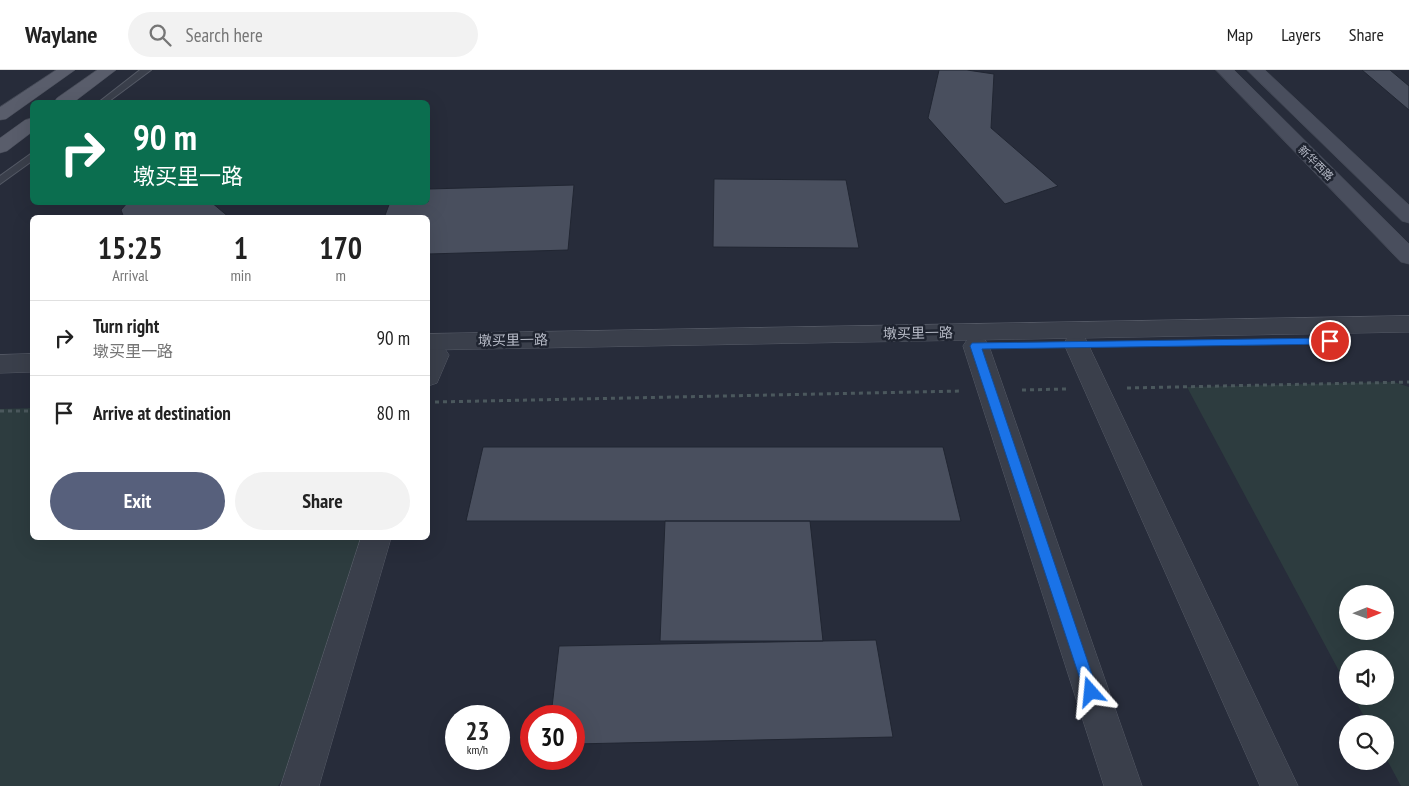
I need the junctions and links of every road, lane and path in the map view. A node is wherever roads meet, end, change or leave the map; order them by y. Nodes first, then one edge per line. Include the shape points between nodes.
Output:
1 (67, 70) edge
2 (108, 70) edge
3 (146, 70) edge
4 (1224, 70) edge
5 (1256, 70) edge
6 (66, 100) edge
7 (106, 100) edge
8 (0, 115) edge
9 (30, 125) edge
10 (0, 147) edge
11 (30, 158) edge
12 (0, 181) edge
13 (1409, 217) edge
14 (1409, 257) edge
15 (1409, 324) edge
16 (1409, 341) edge
17 (1076, 344) junction
18 (976, 346) junction
19 (0, 348) edge
20 (30, 348) edge
21 (430, 357) edge
22 (30, 363) edge
23 (0, 364) edge
24 (1409, 382) edge
25 (1096, 389) junction
26 (990, 391) junction
27 (430, 403) edge
28 (0, 411) edge
29 (30, 411) edge
30 (375, 540) edge
31 (300, 786) edge
32 (1122, 786) edge
33 (1279, 786) edge

1 - 8 main road
2 - 6 main road
3 - 7 lane
4 - 14 main road, 新华西路
5 - 13 main road, 新华西路
9 - 10 main road
11 - 12 lane
15 - 21 street, 墩买里一路
16 - 17 street, 墩买里一路
17 - 18 street, 墩买里一路
17 - 25 street
18 - 21 street, 墩买里一路
18 - 26 street
19 - 20 street
22 - 23 street
24 - 25 path
25 - 26 path
25 - 33 street
26 - 27 path
26 - 32 street
28 - 29 path
30 - 31 street

